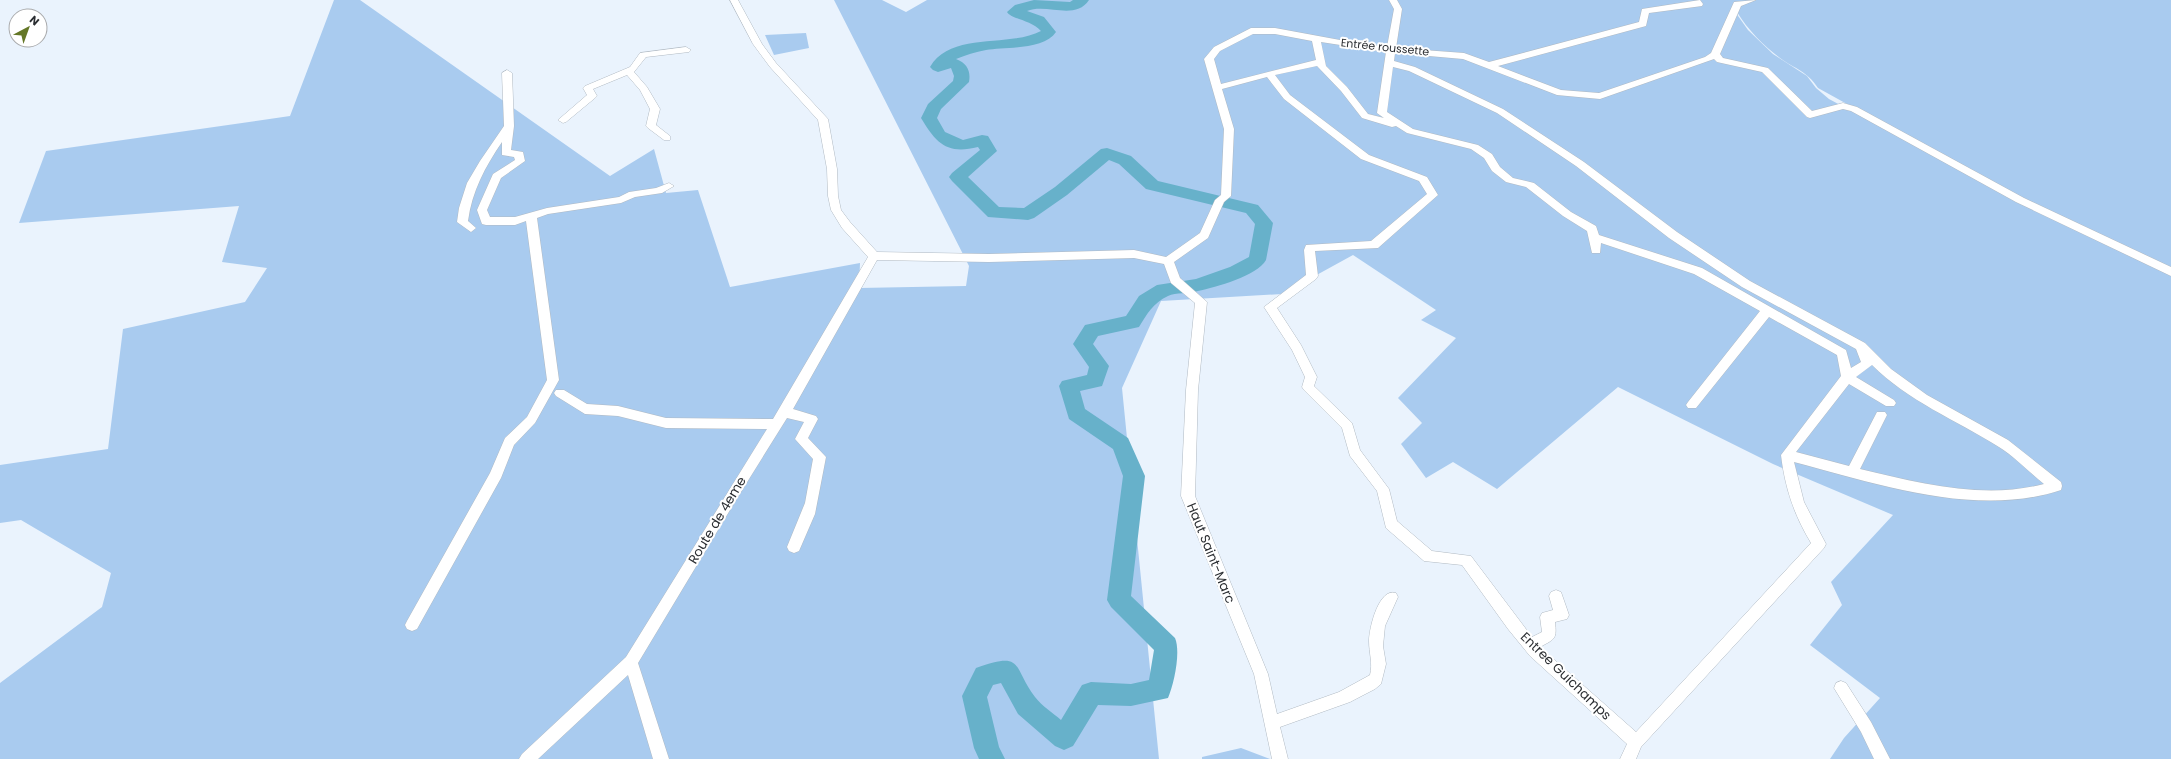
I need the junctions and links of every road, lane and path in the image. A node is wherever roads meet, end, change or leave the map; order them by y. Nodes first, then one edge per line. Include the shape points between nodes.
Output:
1 (734, 0) edge
2 (1393, 0) edge
3 (1696, 0) edge
4 (1752, 0) edge
5 (1316, 39) junction
6 (1391, 49) junction
7 (686, 50) dead end
8 (1715, 54) junction
9 (1389, 61) junction
10 (1321, 62) junction
11 (1490, 66) junction
12 (628, 71) junction
13 (507, 74) dead end
14 (1269, 74) junction
15 (1217, 88) junction
16 (563, 120) dead end
17 (509, 126) junction
18 (1406, 128) junction
19 (667, 138) dead end
20 (669, 186) dead end
21 (531, 216) junction
22 (471, 228) dead end
23 (1595, 238) junction
24 (1596, 250) dead end
25 (874, 256) junction
26 (1168, 261) junction
27 (2171, 272) edge
28 (1746, 284) junction
29 (1766, 312) junction
30 (1861, 346) junction
31 (1847, 377) junction
32 (560, 393) dead end
33 (1890, 403) dead end
34 (1692, 406) dead end
35 (784, 412) junction
36 (1881, 415) dead end
37 (776, 424) junction
38 (1787, 455) junction
39 (1852, 472) junction
40 (794, 547) dead end
41 (1556, 596) dead end
42 (1391, 597) dead end
43 (412, 625) dead end
44 (1530, 645) junction
45 (631, 662) junction
46 (1841, 688) dead end
47 (1272, 722) junction
48 (1636, 742) junction
49 (527, 759) edge
50 (661, 759) edge
51 (1280, 759) edge
52 (1628, 759) edge
53 (1882, 759) edge

1 - 25 street via 772,65 823,119 836,210
2 - 6 street via 1398,9
3 - 11 street via 1699,4 1645,11 1643,24
4 - 8 street via 1737,4
5 - 6 street, Entrée roussette via 1366,48
5 - 10 street
5 - 15 street, Entrée roussette via 1275,31 1251,31 1217,49 1210,59
6 - 9 street
6 - 11 street, Entrée roussette via 1464,56
7 - 12 street via 643,55 633,69
8 - 11 street, Entrée roussette via 1708,60 1600,96 1560,93
8 - 27 street via 1720,60 1765,70 1810,115 1843,106 1854,109 2020,200
9 - 18 street via 1382,113
9 - 28 street via 1412,69 1500,111 1580,164 1673,235
10 - 14 street
10 - 18 street via 1322,67 1344,89 1364,116
12 - 16 street via 588,88 592,96
12 - 19 street via 644,89 655,109 651,126
13 - 17 street
14 - 15 street
14 - 44 street, Entree Guichamps via 1287,97 1365,157 1423,179 1433,195 1374,245 1310,249 1312,276 1270,307 1311,377 1308,387 1348,426 1354,452 1383,489 1391,524 1429,557 1466,560
15 - 26 street, Entrée roussette via 1229,129 1226,196 1220,200 1204,235
17 - 21 street via 506,153 519,154 520,161 497,176 482,210 486,222 515,221
17 - 22 street via 476,172 463,207 462,222
18 - 23 street via 1474,147 1488,156 1496,169 1510,180 1530,185 1567,214 1592,229
20 - 21 street via 658,191 633,194 621,200 547,211
21 - 43 street via 553,380 531,420 509,442 496,474
23 - 24 street
23 - 29 street via 1698,271
25 - 26 street via 989,258 1134,254
25 - 35 street, Route de 4eme
26 - 47 street, Haut Saint-Marc via 1175,280 1201,302 1192,390 1188,496 1261,674
28 - 29 street
28 - 30 street
29 - 31 street via 1842,353
29 - 34 street
30 - 31 street via 1867,364
30 - 39 street via 1887,372 1923,398 2004,444 2056,486 2041,493 1986,496 1898,484
31 - 33 street
31 - 38 street
32 - 37 street via 585,409 618,411 666,424
35 - 37 street, Route de 4eme
35 - 40 street via 812,419 801,439 820,457 806,524
36 - 39 street
37 - 45 street, Route de 4eme
38 - 39 street
38 - 48 street via 1792,489 1805,521 1819,544
41 - 44 street via 1562,615 1547,617 1549,635
42 - 47 street via 1384,606 1378,625 1376,643 1379,667 1376,679 1365,688 1319,707
44 - 48 street, Entree Guichamps
45 - 49 street, Route de 4eme
45 - 50 street
46 - 53 street via 1866,727
47 - 51 street, Haut Saint-Marc
48 - 52 street

